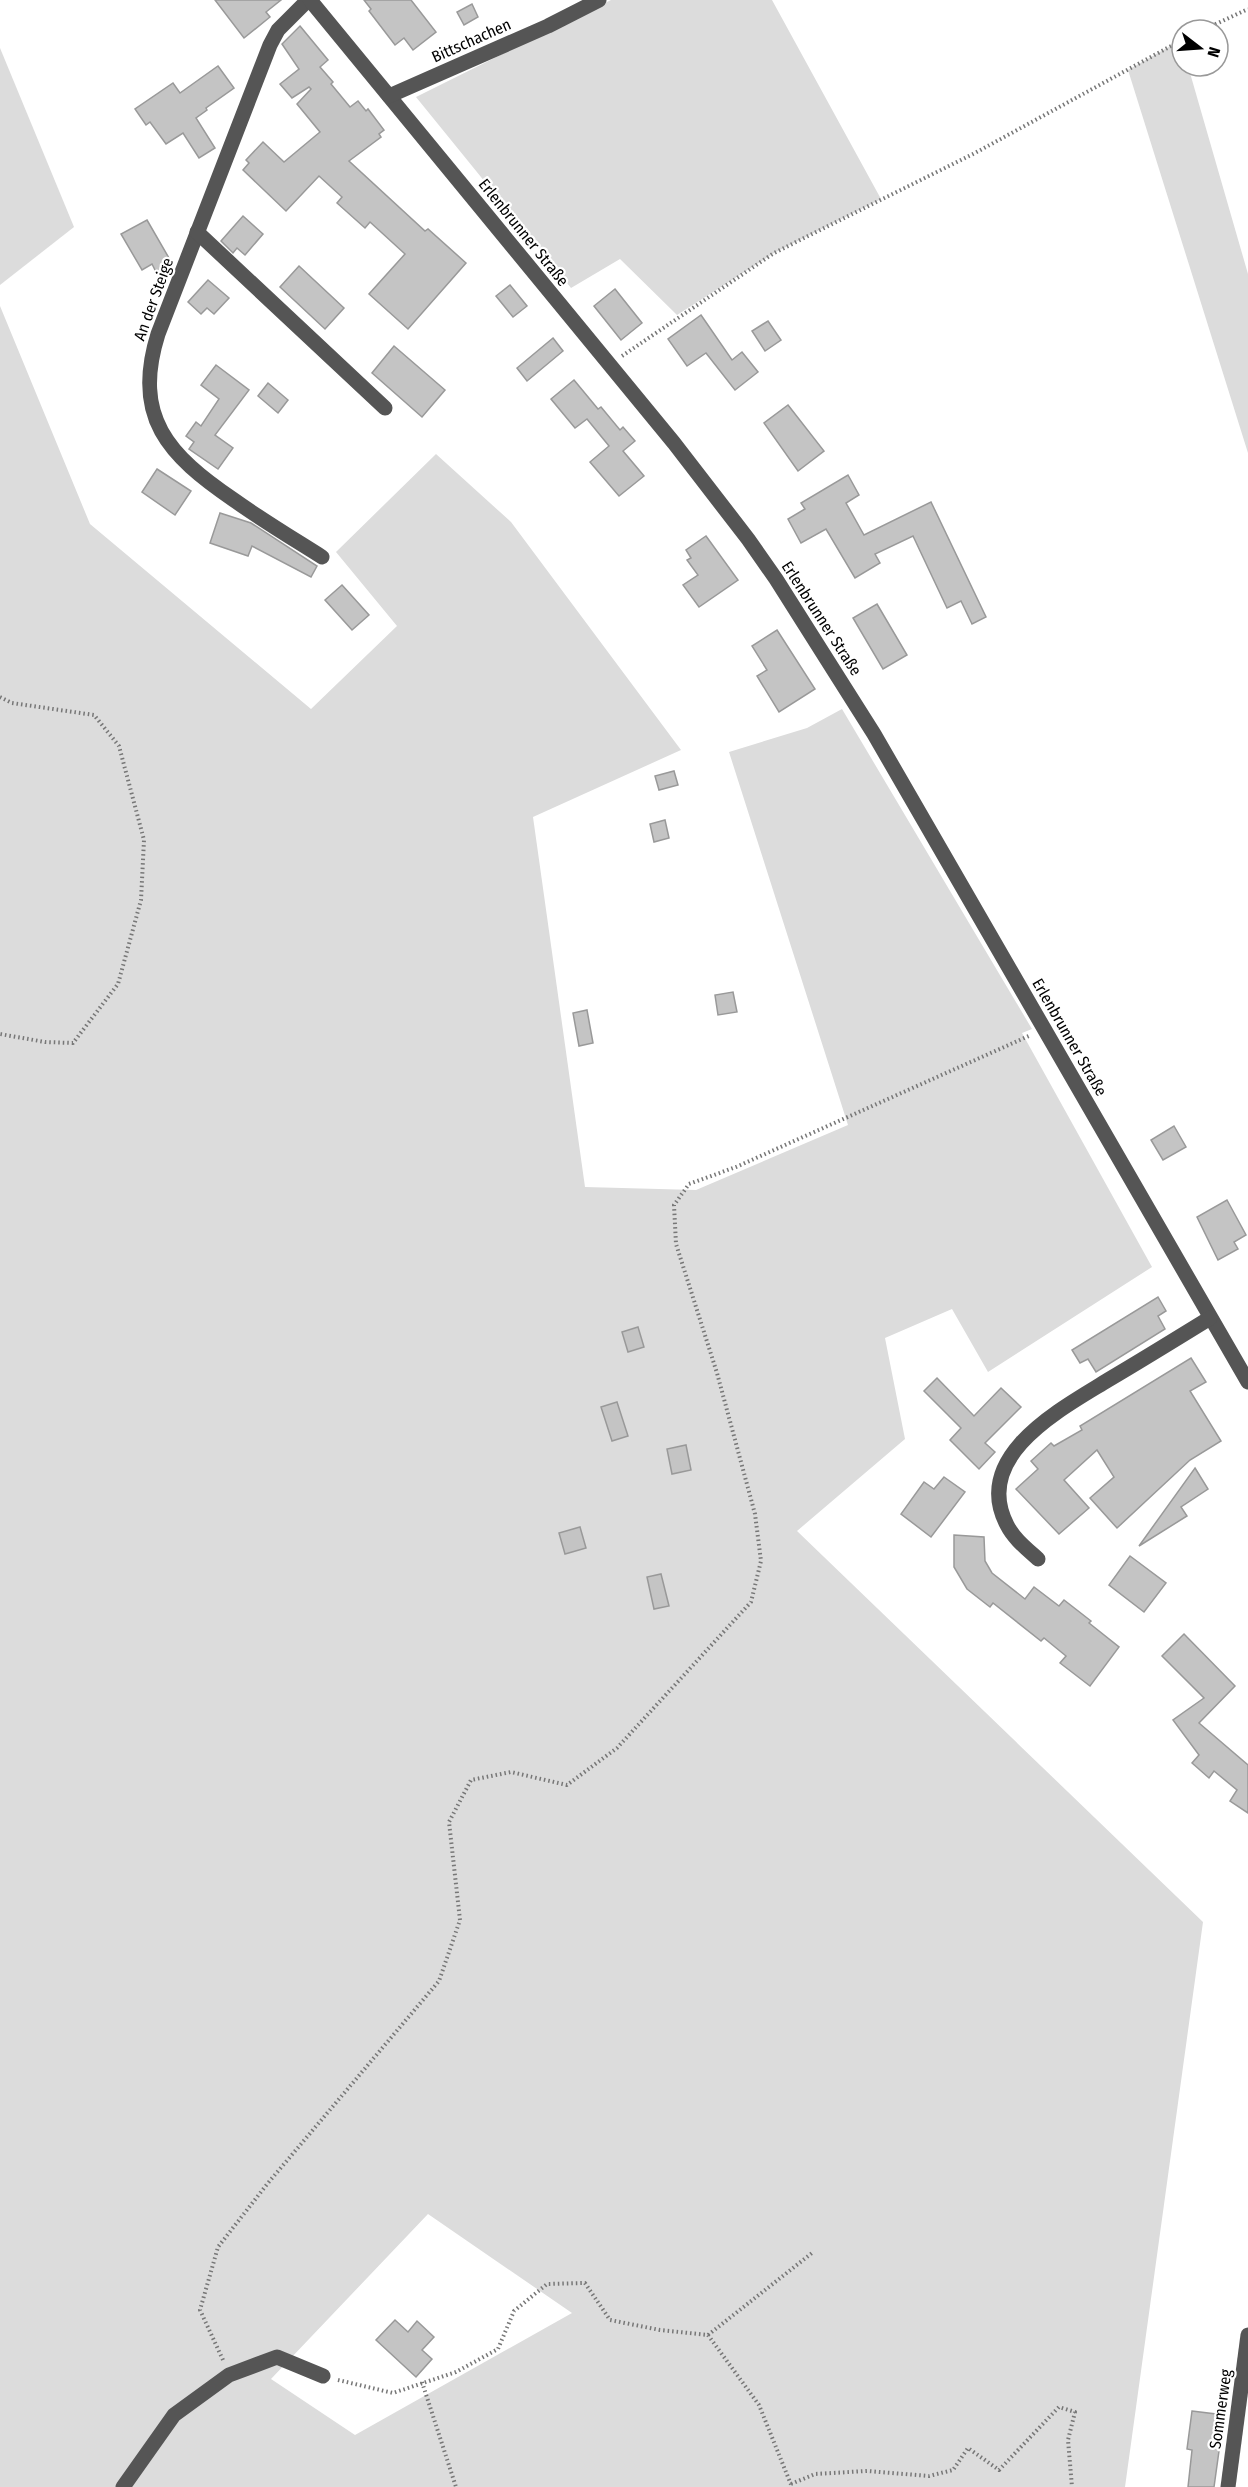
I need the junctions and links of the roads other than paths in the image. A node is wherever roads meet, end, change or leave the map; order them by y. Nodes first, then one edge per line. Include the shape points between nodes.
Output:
1 (309, 0) edge
2 (599, 0) edge
3 (389, 96) junction
4 (197, 232) junction
5 (385, 408) dead end
6 (322, 557) dead end
7 (1210, 1318) junction
8 (1248, 1382) edge
9 (1038, 1559) dead end
10 (1248, 2335) edge
11 (323, 2376) road end
12 (123, 2487) edge
13 (1227, 2487) edge

1 - 3 street, Erlenbrunner Straße
1 - 4 street, An der Steige via 278,30 270,45
2 - 3 street, Bittschachen
3 - 7 street, Erlenbrunner Straße via 715,495 776,579 874,734
4 - 5 street
4 - 6 street, An der Steige via 150,361 149,390 155,415 171,448 190,468
7 - 8 street, Erlenbrunner Straße
7 - 9 street via 1075,1401 1019,1443 1004,1473 999,1492 1001,1510 1019,1541
10 - 13 street, Sommerweg
11 - 12 street via 277,2357 229,2375 174,2415

